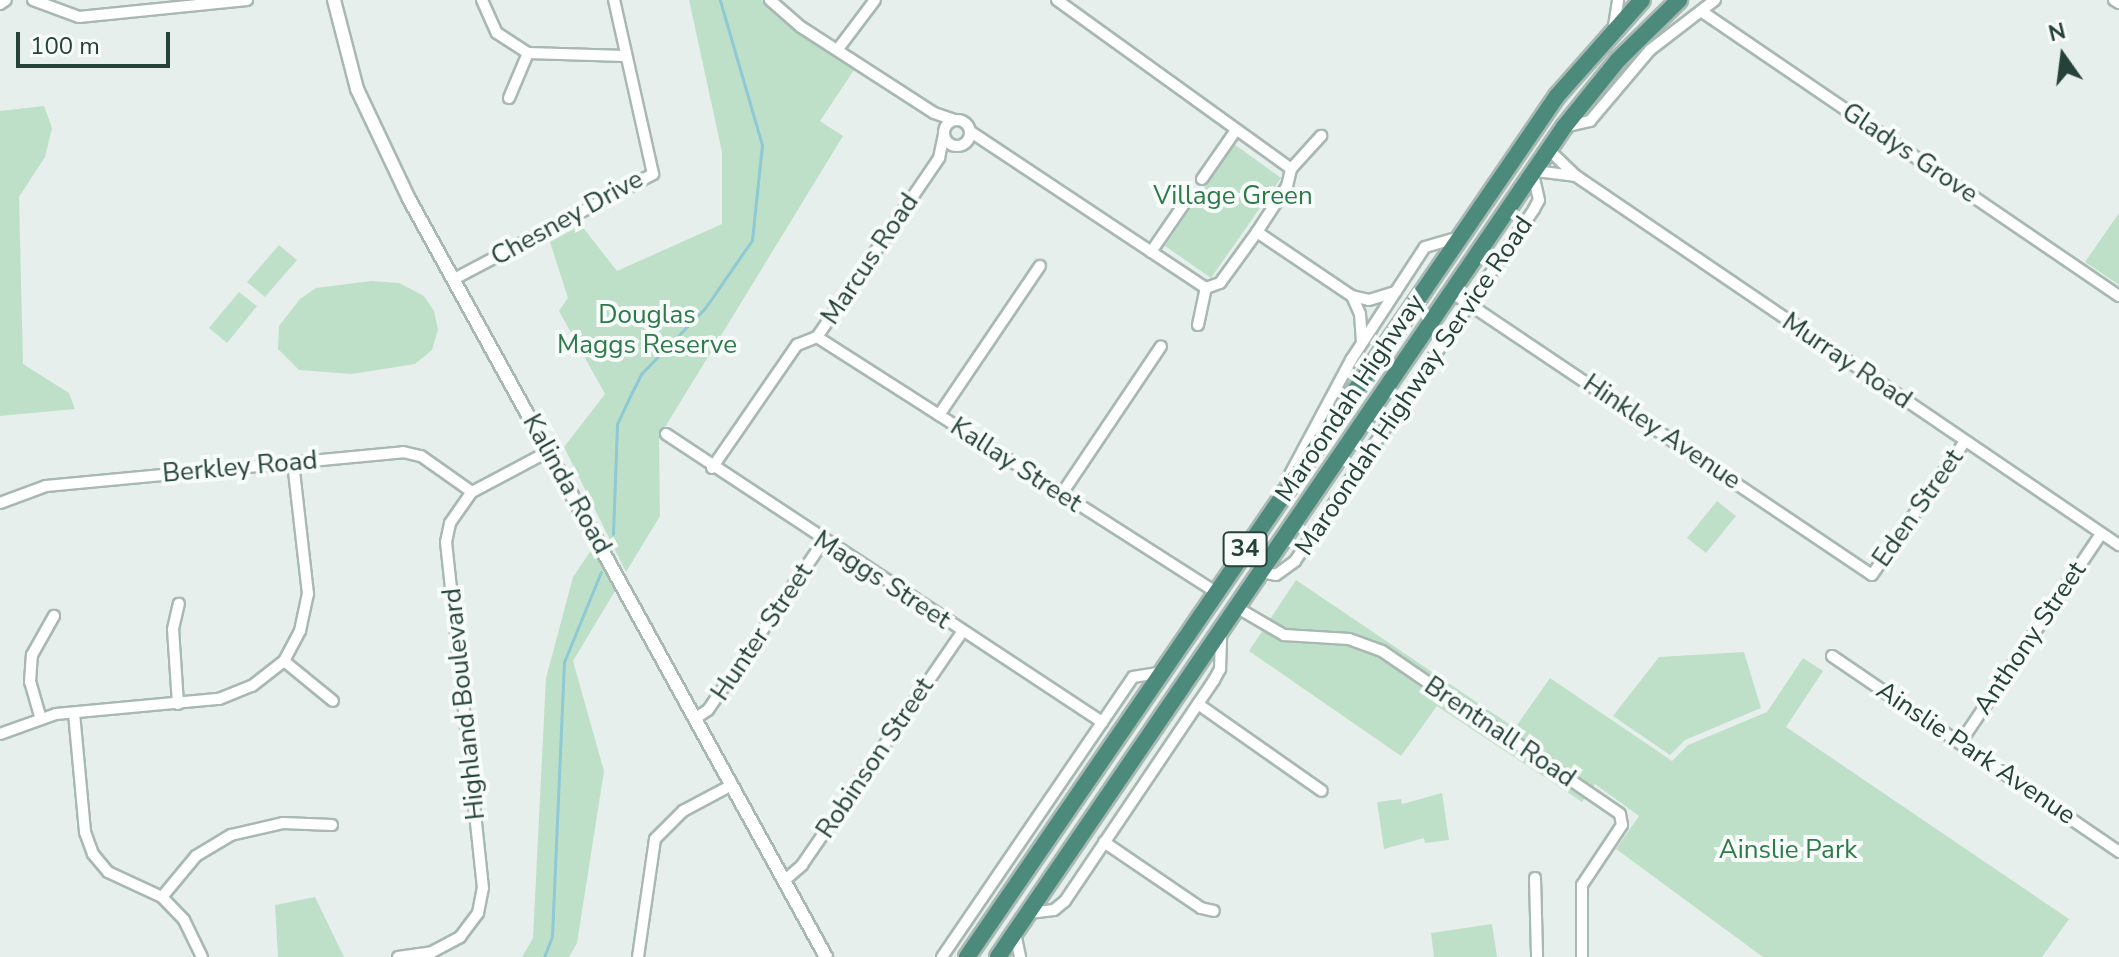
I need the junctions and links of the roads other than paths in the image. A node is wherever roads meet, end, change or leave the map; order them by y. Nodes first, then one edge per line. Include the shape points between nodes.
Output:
1 (6, 0) edge
2 (33, 0) edge
3 (247, 0) edge
4 (334, 0) edge
5 (482, 0) edge
6 (614, 0) edge
7 (770, 0) edge
8 (875, 0) edge
9 (1057, 0) edge
10 (1618, 0) edge
11 (1642, 0) edge
12 (1679, 0) edge
13 (1715, 0) edge
14 (0, 4) edge
15 (171, 4) edge
16 (1072, 4) edge
17 (1701, 11) junction
18 (1614, 26) junction
19 (838, 49) junction
20 (528, 53) junction
21 (625, 56) junction
22 (509, 98) dead end
23 (934, 113) junction
24 (954, 120) junction
25 (1564, 127) junction
26 (1236, 130) junction
27 (971, 132) junction
28 (944, 133) junction
29 (1321, 136) dead end
30 (1525, 143) junction
31 (960, 146) junction
32 (988, 148) junction
33 (1549, 150) junction
34 (939, 158) junction
35 (1291, 169) junction
36 (1534, 172) junction
37 (1576, 176) junction
38 (1202, 179) dead end
39 (1186, 201) dead end
40 (1257, 232) junction
41 (1459, 237) junction
42 (1151, 252) junction
43 (1040, 266) dead end
44 (454, 279) junction
45 (1206, 288) junction
46 (1396, 292) junction
47 (1451, 292) junction
48 (1352, 296) junction
49 (2119, 296) edge
50 (1470, 303) junction
51 (1198, 325) dead end
52 (817, 337) junction
53 (1362, 343) junction
54 (1161, 346) dead end
55 (939, 415) junction
56 (666, 434) dead end
57 (1965, 441) junction
58 (549, 451) junction
59 (293, 462) junction
60 (712, 468) junction
61 (472, 492) junction
62 (1061, 495) junction
63 (1278, 502) junction
64 (0, 503) edge
65 (2101, 534) junction
66 (823, 542) junction
67 (2119, 545) edge
68 (1261, 572) junction
69 (1872, 575) joint
70 (1215, 592) junction
71 (179, 604) dead end
72 (1236, 607) junction
73 (54, 616) dead end
74 (1221, 630) junction
75 (962, 632) junction
76 (1832, 656) dead end
77 (284, 661) junction
78 (1163, 672) junction
79 (333, 701) dead end
80 (178, 704) junction
81 (1198, 704) junction
82 (74, 713) junction
83 (40, 716) junction
84 (696, 718) junction
85 (1102, 722) junction
86 (0, 734) edge
87 (1960, 743) junction
88 (732, 785) junction
89 (1322, 791) dead end
90 (332, 825) dead end
91 (1104, 842) junction
92 (2119, 852) edge
93 (1535, 878) dead end
94 (785, 880) junction
95 (162, 897) junction
96 (1214, 911) dead end
97 (1029, 913) junction
98 (1015, 933) junction
99 (202, 957) edge
100 (398, 957) edge
101 (638, 957) edge
102 (826, 957) edge
103 (942, 957) edge
104 (967, 957) edge
105 (998, 957) edge
106 (1020, 957) edge
107 (1537, 957) edge
108 (1582, 957) edge

1 - 14 street
2 - 15 street via 79,17
3 - 15 street
4 - 44 street, Kalinda Road via 341,37 374,130
5 - 20 street via 497,33
6 - 21 street, Chesney Drive
7 - 19 street
8 - 19 street
9 - 16 street
10 - 18 street
11 - 18 highway, Maroondah Highway / 34
12 - 25 highway, Maroondah Highway / 34 via 1618,60
13 - 17 street
16 - 26 street
17 - 25 street via 1650,50 1590,121
17 - 49 street, Gladys Grove
18 - 30 highway, Maroondah Highway / 34
19 - 23 street
20 - 21 street
20 - 22 street
21 - 44 street, Chesney Drive via 653,174
23 - 24 street
23 - 28 street
24 - 27 street via 963,121
24 - 28 street
25 - 33 highway, Maroondah Highway / 34
26 - 35 street
26 - 38 street
27 - 31 street
27 - 32 street
28 - 31 street
28 - 34 street, Marcus Road
29 - 35 street
30 - 33 highway
30 - 41 highway, Maroondah Highway / 34
31 - 32 street
31 - 34 street, Marcus Road
32 - 42 street
33 - 36 highway, Maroondah Highway / 34
33 - 37 street, Murray Road
34 - 52 street, Marcus Road
35 - 40 street via 1287,186
36 - 37 street, Murray Road
36 - 47 highway, Maroondah Highway / 34
36 - 50 street, Maroondah Highway Service Road via 1539,200
37 - 57 street, Murray Road
39 - 42 street
40 - 45 street via 1220,283
40 - 48 street
41 - 46 street, Maroondah Highway Service Road via 1425,247
41 - 63 highway, Maroondah Highway / 34
42 - 45 street
43 - 55 street
44 - 58 street, Kalinda Road
45 - 51 street
46 - 48 street via 1369,300
46 - 53 street, Maroondah Highway Service Road
47 - 50 street, Hinkley Avenue
47 - 68 highway, Maroondah Highway / 34
48 - 53 street via 1360,314
50 - 68 street, Maroondah Highway Service Road via 1295,561 1276,575
50 - 69 street, Hinkley Avenue
52 - 55 street, Kallay Street
52 - 60 street, Marcus Road via 797,345
53 - 63 street, Maroondah Highway Service Road
54 - 62 street
55 - 62 street, Kallay Street
56 - 60 street, Maggs Street
57 - 65 street, Murray Road
57 - 69 street, Eden Street
58 - 61 street, Highland Boulevard
58 - 84 street, Kalinda Road
59 - 61 street, Berkley Road via 412,452
59 - 64 street, Berkley Road via 46,486
59 - 77 street via 308,594 300,631
60 - 66 street, Maggs Street
61 - 100 street, Highland Boulevard via 450,523 446,542 482,900 460,937 432,952
62 - 70 street, Kallay Street
63 - 70 highway, Maroondah Highway / 34
65 - 67 street, Murray Road
65 - 87 street, Anthony Street
66 - 75 street, Maggs Street
66 - 84 street, Hunter Street via 708,710
68 - 72 highway, Maroondah Highway / 34
70 - 72 highway
70 - 78 highway, Maroondah Highway / 34
71 - 80 street via 173,629
72 - 74 highway, Maroondah Highway / 34
72 - 108 street, Brentnall Road via 1284,635 1349,639 1382,651 1620,814 1622,825 1582,885
73 - 83 street via 32,655 30,682
74 - 81 street via 1220,669
74 - 97 highway, Maroondah Highway / 34
75 - 85 street, Maggs Street
75 - 94 street, Robinson Street via 802,865
76 - 87 street, Ainslie Park Avenue
77 - 79 street
77 - 80 street via 237,694
78 - 85 street via 1133,677
78 - 104 highway, Maroondah Highway / 34
80 - 82 street
81 - 89 street
81 - 91 street
82 - 83 street
82 - 95 street via 85,832 93,854 108,872
83 - 86 street
84 - 88 street, Kalinda Road
85 - 103 street
87 - 92 street, Ainslie Park Avenue
88 - 94 street, Kalinda Road
88 - 101 street via 683,811 655,839
90 - 95 street via 283,823 231,835 196,856
91 - 96 street via 1201,908
91 - 97 street via 1061,904
93 - 107 street
94 - 102 street, Kalinda Road
95 - 99 street via 184,920
97 - 98 highway, Maroondah Highway / 34
98 - 105 highway, Maroondah Highway / 34
98 - 106 street

